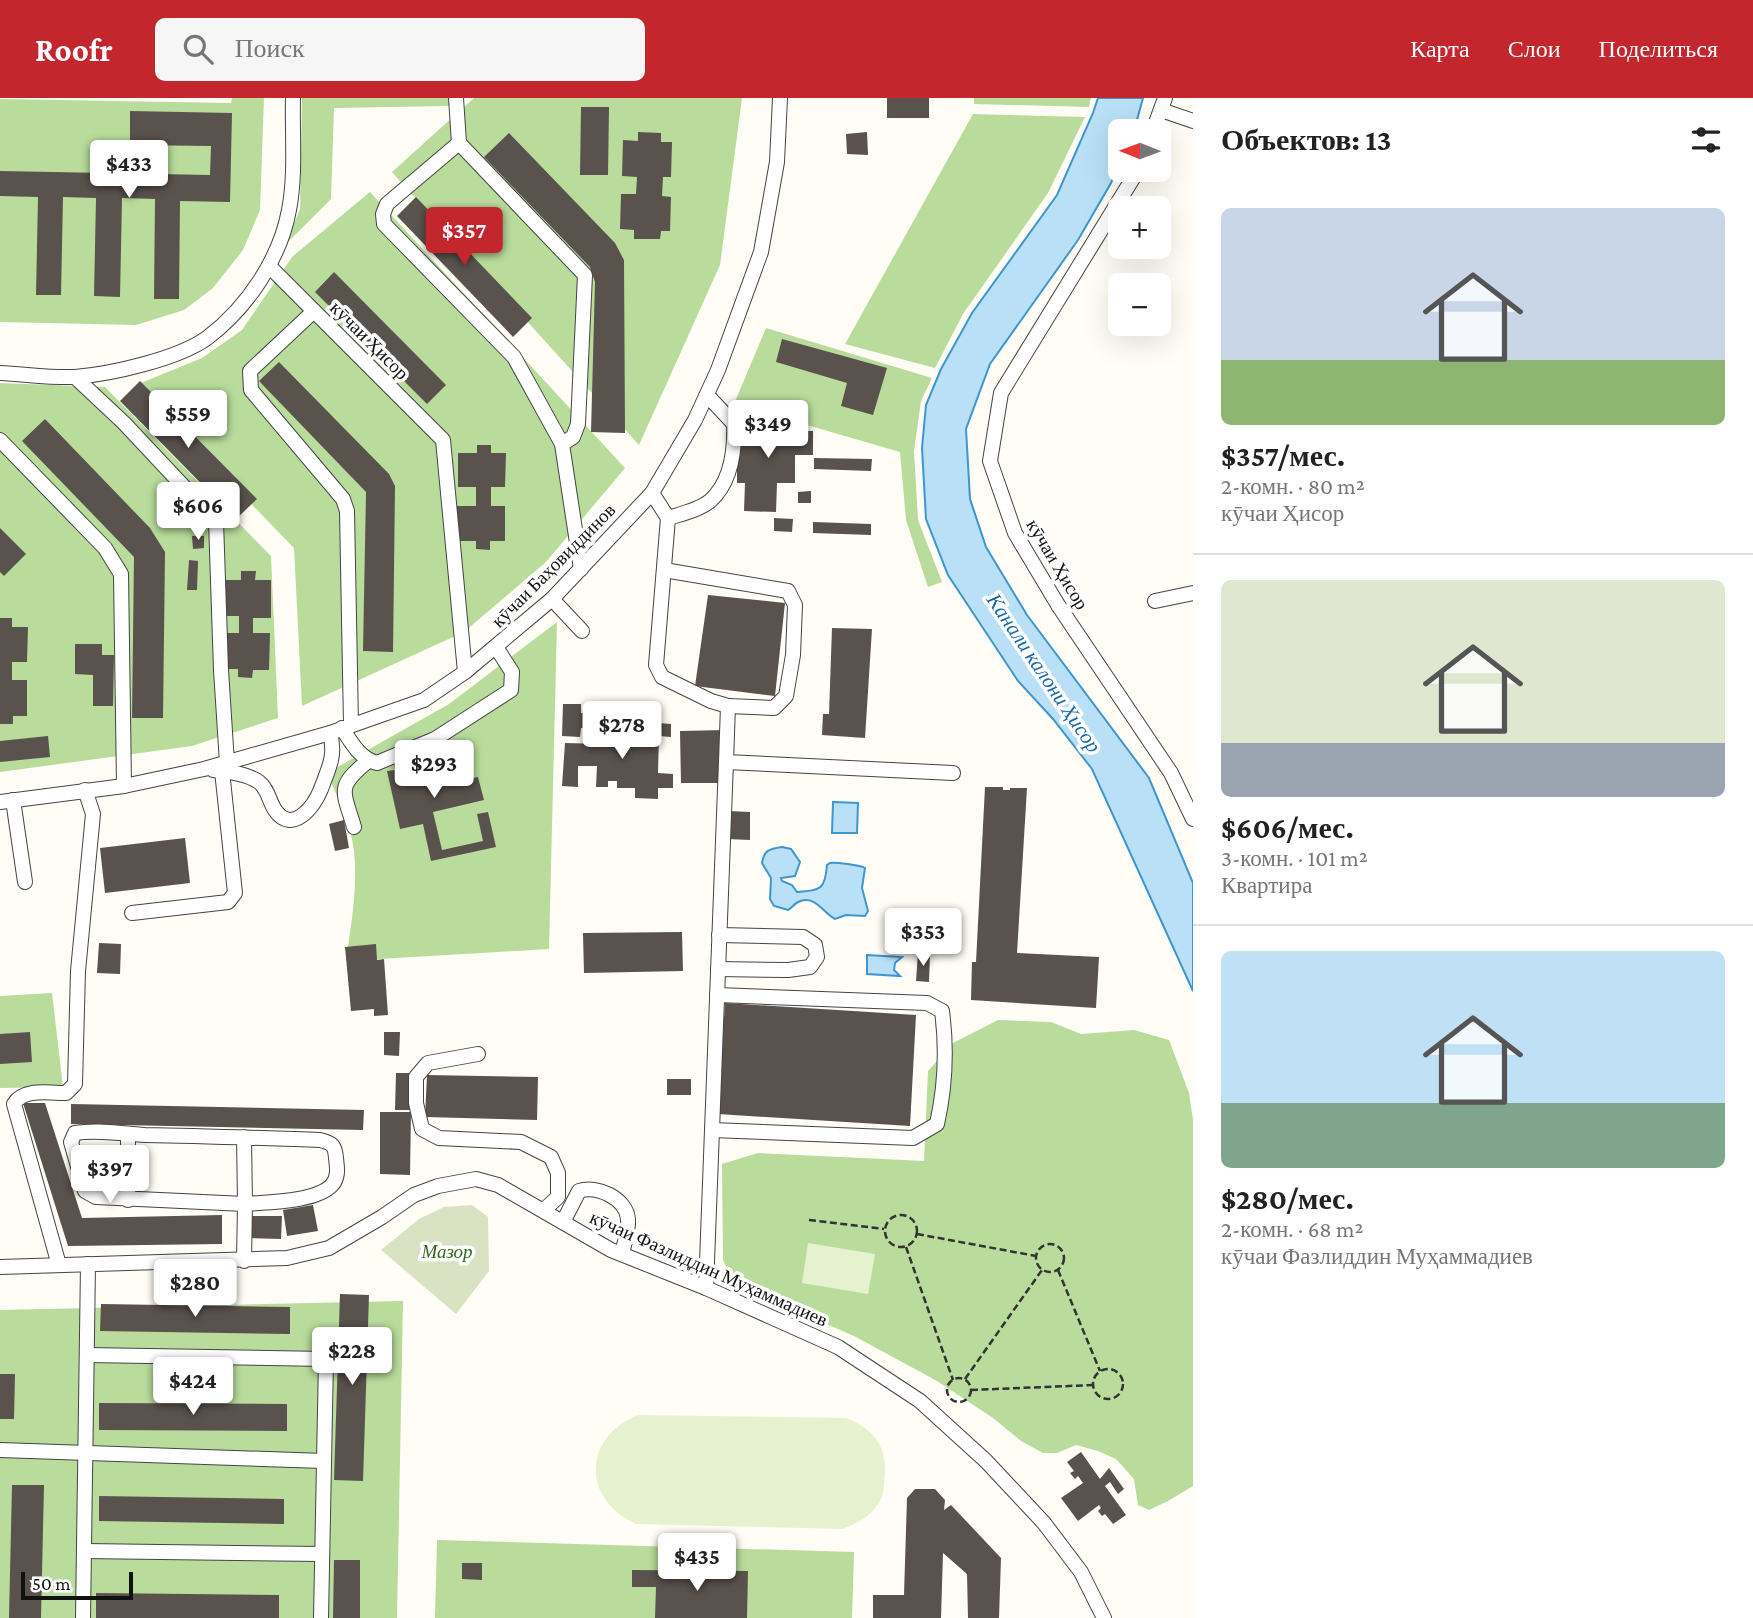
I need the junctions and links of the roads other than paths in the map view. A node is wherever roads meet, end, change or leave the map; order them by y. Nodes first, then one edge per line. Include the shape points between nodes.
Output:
1 (293, 98) edge
2 (456, 98) edge
3 (780, 98) edge
4 (1163, 104) edge
5 (1193, 121) edge
6 (459, 143) junction
7 (1131, 182) edge
8 (269, 266) junction
9 (314, 311) junction
10 (0, 373) edge
11 (75, 377) junction
12 (706, 395) junction
13 (0, 440) edge
14 (562, 443) junction
15 (652, 493) junction
16 (668, 518) junction
17 (581, 569) junction
18 (664, 570) junction
19 (1193, 593) edge
20 (552, 599) junction
21 (1155, 601) dead end
22 (582, 631) dead end
23 (496, 647) junction
24 (465, 672) junction
25 (728, 706) junction
26 (341, 728) junction
27 (368, 761) junction
28 (726, 762) junction
29 (224, 767) junction
30 (953, 773) dead end
31 (124, 786) junction
32 (85, 790) junction
33 (3, 801) edge
34 (1193, 819) edge
35 (354, 827) dead end
36 (25, 882) dead end
37 (132, 913) dead end
38 (719, 934) junction
39 (718, 969) junction
40 (717, 995) junction
41 (478, 1054) dead end
42 (712, 1130) junction
43 (128, 1135) junction
44 (244, 1137) junction
45 (128, 1200) junction
46 (245, 1204) junction
47 (544, 1210) junction
48 (562, 1222) junction
49 (622, 1254) junction
50 (244, 1261) junction
51 (88, 1264) junction
52 (59, 1265) junction
53 (0, 1267) edge
54 (706, 1288) junction
55 (87, 1355) junction
56 (0, 1450) edge
57 (85, 1452) junction
58 (324, 1461) junction
59 (84, 1551) junction
60 (322, 1555) junction
61 (83, 1618) edge
62 (321, 1618) edge
63 (1104, 1618) edge

1 - 8 street via 289,211
2 - 6 street
3 - 12 street, кӯчаи Баҳовиддинов via 778,162 761,252
4 - 5 street
6 - 14 street via 585,275 578,424 573,437
6 - 14 street via 387,204 384,224 514,357
7 - 34 street, кӯчаи Ҳисор via 1001,393 990,461 1015,533 1171,773
8 - 9 street, кӯчаи Ҳисор
8 - 11 street via 235,314 205,339 149,364
9 - 24 street, кӯчаи Ҳисор via 443,440
9 - 26 street via 250,371 249,382 343,499
10 - 11 street
11 - 29 street via 216,521
12 - 15 street, кӯчаи Баҳовиддинов
12 - 16 street via 734,424 733,460 709,502
13 - 31 street via 105,548 121,574
14 - 17 street
15 - 16 street
15 - 17 street, кӯчаи Баҳовиддинов
16 - 18 street
17 - 20 street, кӯчаи Баҳовиддинов
18 - 25 street via 656,665 662,677
18 - 25 street via 788,591 795,605 786,696 774,708
19 - 21 street
20 - 22 street
20 - 23 street, кӯчаи Баҳовиддинов
23 - 24 street, кӯчаи Баҳовиддинов
23 - 27 street via 512,672 511,690 435,739 377,764
24 - 26 street, кӯчаи Баҳовиддинов via 424,700
25 - 28 street
26 - 27 street
26 - 29 street, кӯчаи Баҳовиддинов
26 - 29 street via 316,799 299,819 285,819 260,783
27 - 35 street via 345,786
28 - 30 street
28 - 38 street
29 - 31 street, кӯчаи Баҳовиддинов
29 - 37 street via 233,899
31 - 32 street, кӯчаи Баҳовиддинов
32 - 33 street, кӯчаи Баҳовиддинов
32 - 52 street via 93,814 78,971 75,1084 66,1093 25,1094 14,1104
33 - 36 street
38 - 39 street
38 - 39 street via 803,937 815,945 817,957 810,967 788,970
39 - 40 street
40 - 42 street
40 - 42 street via 927,1003 942,1011 943,1097 937,1125 913,1138
41 - 47 street via 428,1063 416,1077 422,1129 439,1138 521,1142 551,1157 558,1173 558,1197
42 - 54 street
43 - 44 street
43 - 45 street
43 - 45 street via 88,1131 75,1133 71,1142 85,1191 96,1197
44 - 46 street
44 - 46 street via 332,1143 337,1177 307,1197
45 - 46 street
46 - 50 street
47 - 48 street, кӯчаи Фазлиддин Муҳаммадиев
47 - 50 street, кӯчаи Фазлиддин Муҳаммадиев via 499,1185 476,1179 414,1195 329,1248 287,1258
48 - 49 street, кӯчаи Фазлиддин Муҳаммадиев
48 - 49 street via 579,1191 588,1188 611,1195 628,1220
49 - 54 street, кӯчаи Фазлиддин Муҳаммадиев
50 - 51 street, кӯчаи Фазлиддин Муҳаммадиев
51 - 52 street, кӯчаи Фазлиддин Муҳаммадиев
51 - 55 street
52 - 53 street, кӯчаи Фазлиддин Муҳаммадиев
54 - 63 street, кӯчаи Фазлиддин Муҳаммадиев via 838,1347 920,1401 986,1461 1044,1524 1081,1572
55 - 57 street
55 - 58 street via 326,1359
56 - 57 street
57 - 58 street
57 - 59 street
58 - 60 street
59 - 60 street
59 - 61 street
60 - 62 street

